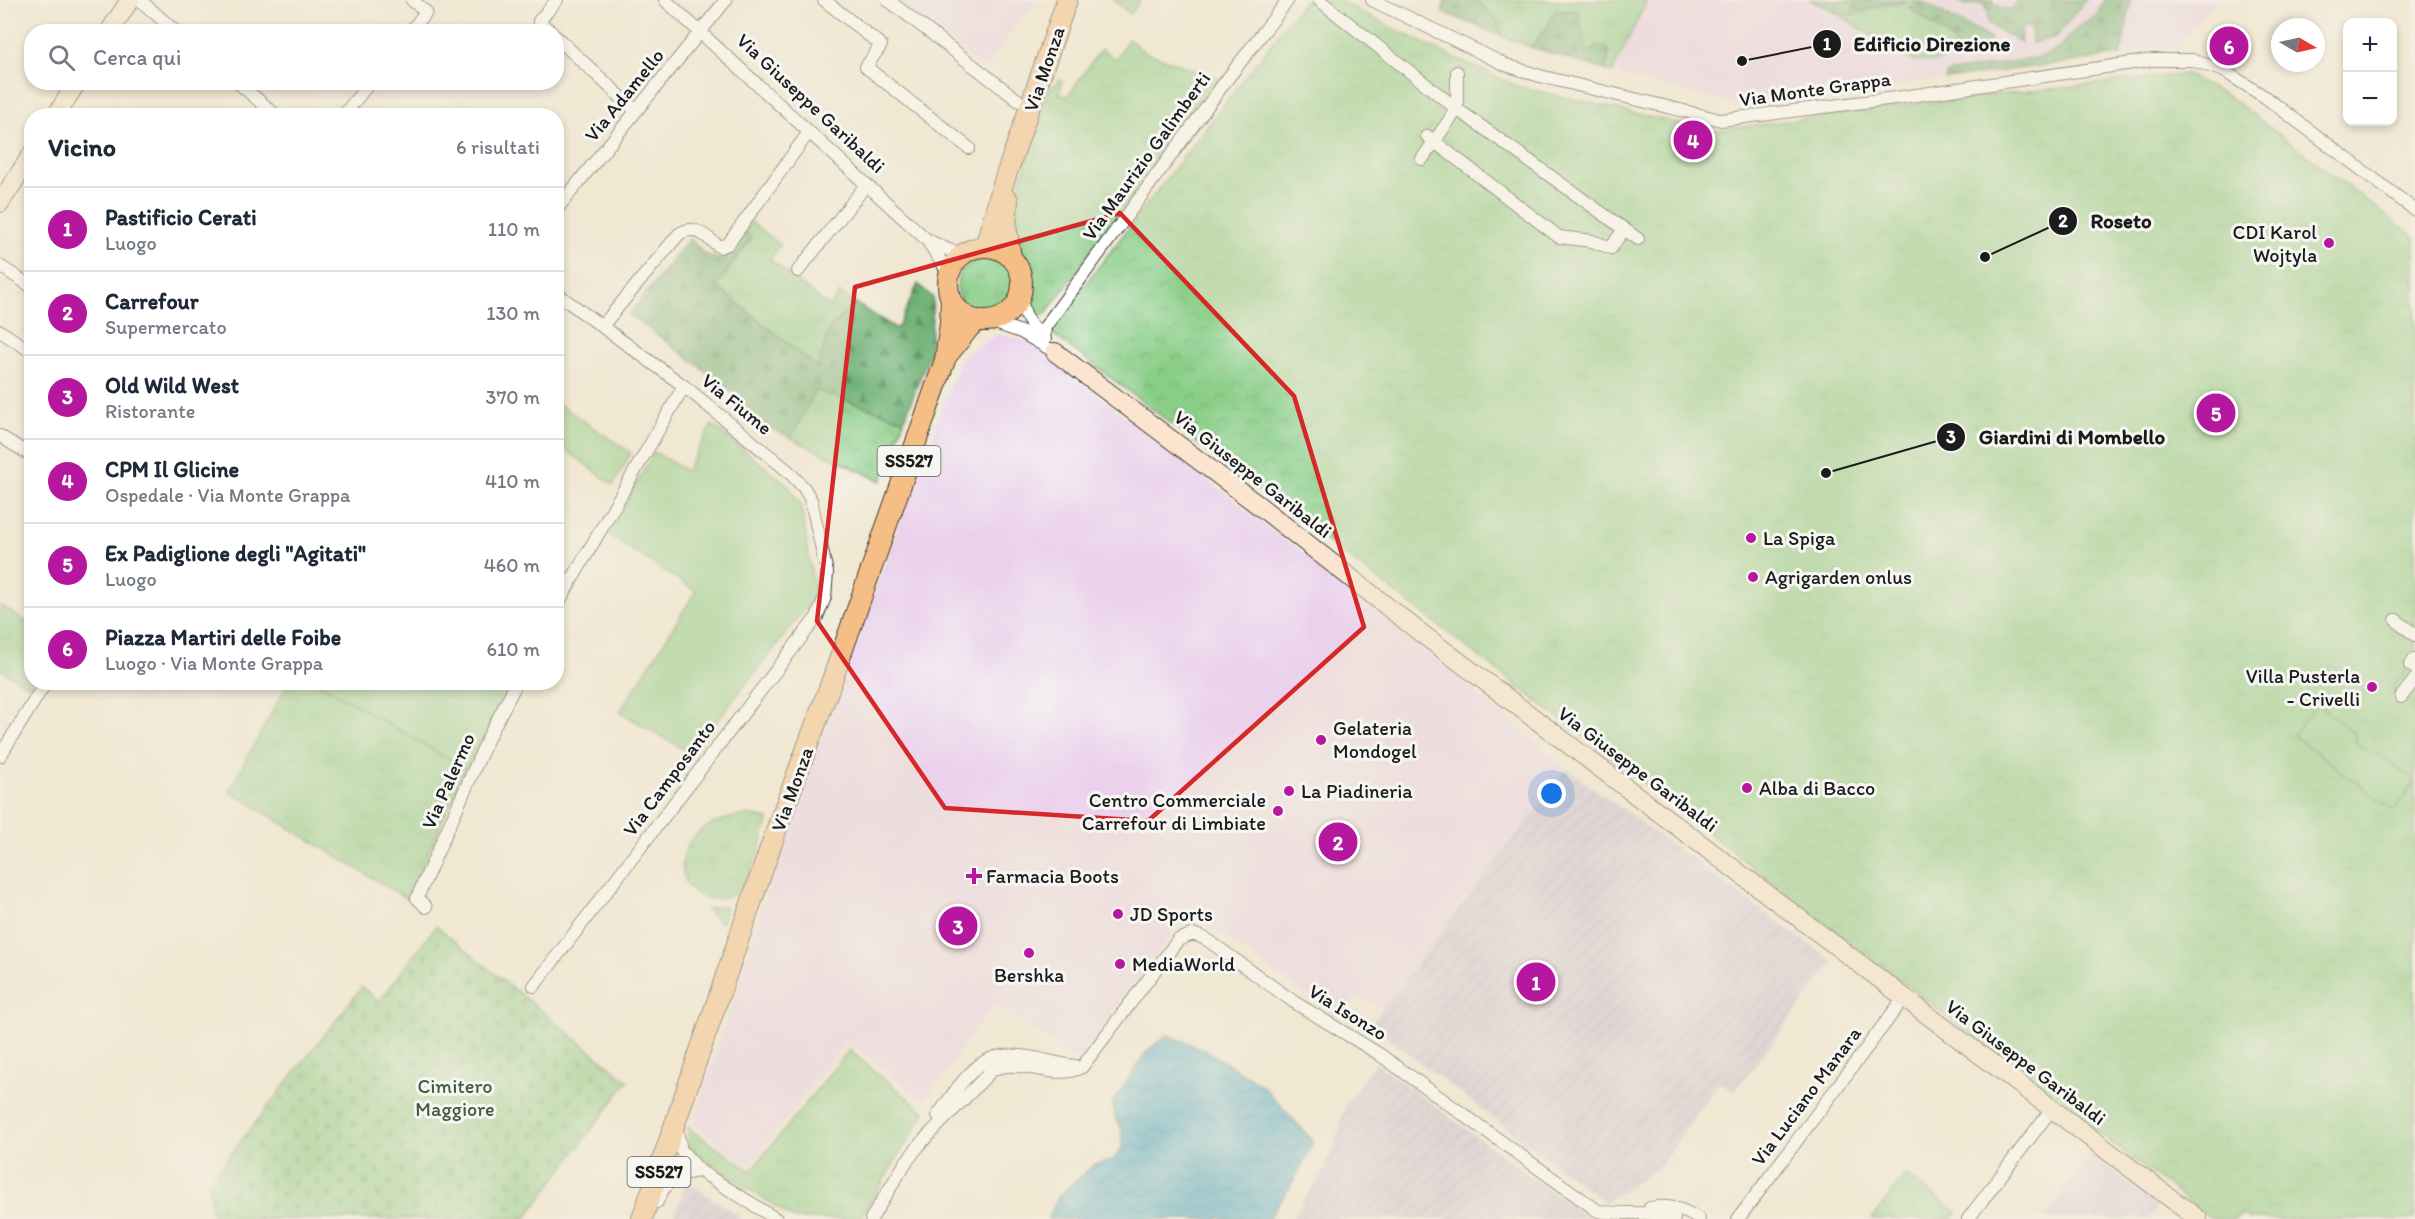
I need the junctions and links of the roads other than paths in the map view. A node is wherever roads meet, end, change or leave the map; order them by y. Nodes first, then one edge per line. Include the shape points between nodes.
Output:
1 (130, 0) edge
2 (140, 0) edge
3 (412, 0) edge
4 (557, 0) edge
5 (665, 0) edge
6 (726, 0) edge
7 (824, 0) edge
8 (888, 0) edge
9 (1067, 0) edge
10 (1288, 0) edge
11 (1319, 0) edge
12 (1372, 0) edge
13 (114, 24) edge
14 (167, 24) edge
15 (416, 24) edge
16 (543, 24) edge
17 (700, 32) junction
18 (564, 44) edge
19 (1457, 72) dead end
20 (72, 90) edge
21 (246, 90) edge
22 (364, 90) edge
23 (1031, 107) junction
24 (61, 108) edge
25 (268, 108) edge
26 (349, 108) edge
27 (1457, 109) junction
28 (636, 111) junction
29 (809, 132) junction
30 (1020, 138) junction
31 (1431, 138) junction
32 (969, 148) dead end
33 (1422, 159) dead end
34 (24, 166) edge
35 (866, 185) junction
36 (564, 200) edge
37 (0, 203) edge
38 (2415, 210) edge
39 (1624, 229) junction
40 (926, 238) junction
41 (1638, 239) dead end
42 (977, 249) junction
43 (1011, 257) junction
44 (0, 266) edge
45 (798, 271) dead end
46 (24, 282) edge
47 (950, 287) junction
48 (1021, 294) junction
49 (564, 298) edge
50 (984, 320) junction
51 (603, 325) junction
52 (0, 331) edge
53 (1050, 345) junction
54 (24, 347) edge
55 (945, 360) junction
56 (684, 386) junction
57 (0, 436) edge
58 (24, 451) edge
59 (564, 579) edge
60 (570, 582) junction
61 (826, 590) joint
62 (564, 593) edge
63 (2396, 620) dead end
64 (2415, 635) edge
65 (2415, 659) edge
66 (2415, 668) edge
67 (2415, 679) edge
68 (41, 690) edge
69 (513, 690) edge
70 (2402, 697) dead end
71 (0, 756) edge
72 (421, 902) dead end
73 (534, 986) dead end
74 (1904, 998) junction
75 (2051, 1110) junction
76 (675, 1124) junction
77 (700, 1171) junction
78 (1629, 1212) junction
79 (1741, 1218) edge
80 (642, 1219) edge
81 (651, 1219) edge
82 (776, 1219) edge
83 (871, 1219) edge
84 (1674, 1219) edge
85 (1699, 1219) edge
86 (1968, 1219) edge
87 (2198, 1219) edge

1 - 13 street
2 - 14 street
3 - 15 street via 426,12
4 - 16 street via 540,21
5 - 17 street, Via Giuseppe Garibaldi
6 - 17 street, Via Adamello
7 - 32 street via 881,45 866,67
8 - 23 street
9 - 23 main road, Via Monza
10 - 53 street, Via Maurizio Galimberti via 1045,327
11 - 27 street
12 - 38 street, Via Monte Grappa via 1506,65 1721,120 2153,60 2192,60 2224,71 2265,97
17 - 28 street, Via Adamello
17 - 29 street, Via Giuseppe Garibaldi
18 - 28 street
19 - 27 street
20 - 24 street
21 - 25 street
22 - 26 street
23 - 30 main road, Via Monza
27 - 31 street
27 - 39 street
28 - 36 street, Via Adamello
29 - 35 street, Via Giuseppe Garibaldi
29 - 51 street via 728,244 720,247 694,229 679,234
30 - 42 main road, Via Monza
30 - 43 main road, Via Monza via 1007,210
31 - 33 street
31 - 39 street via 1559,237 1611,248
34 - 37 street
35 - 40 street, Via Giuseppe Garibaldi
35 - 45 street
39 - 41 street
40 - 42 street, Via Giuseppe Garibaldi via 951,251
40 - 47 street, Via Giuseppe Garibaldi via 944,266
42 - 43 main road via 998,249
42 - 47 main road via 955,262
43 - 48 main road via 1021,274
44 - 46 street
47 - 50 main road via 960,311
47 - 55 main road, Via Monza / SS527
48 - 50 main road via 1008,312
48 - 53 street, Via Giuseppe Garibaldi via 1026,317
49 - 51 street, Via Fiume
50 - 53 street, Via Giuseppe Garibaldi
50 - 55 main road, Via Monza / SS527 via 970,327
51 - 56 street, Via Fiume
52 - 54 street
53 - 74 street, Via Giuseppe Garibaldi via 1417,630
55 - 76 main road, Via Monza / SS527
56 - 60 street
56 - 61 street, Via Fiume via 804,488 811,500 827,573
57 - 58 street
59 - 60 street
60 - 62 street
61 - 73 street, Via Camposanto via 817,617
63 - 64 street
65 - 66 street via 2410,664
67 - 70 street
68 - 71 street
69 - 72 street, Via Palermo via 488,738
74 - 75 street, Via Giuseppe Garibaldi
74 - 79 street, Via Luciano Manara
75 - 86 street
75 - 87 street, Via Giuseppe Garibaldi
76 - 77 street via 681,1150
76 - 80 main road, Via Monza / SS527
77 - 81 street via 679,1174 669,1181
77 - 82 street
78 - 83 street, Via Isonzo via 1598,1211 1379,1054 1294,1002 1200,935 1185,935 1082,1067 1064,1072 1006,1065 996,1068 921,1143
78 - 84 street, Via Isonzo via 1662,1214
78 - 85 street, Via Isonzo via 1669,1206

